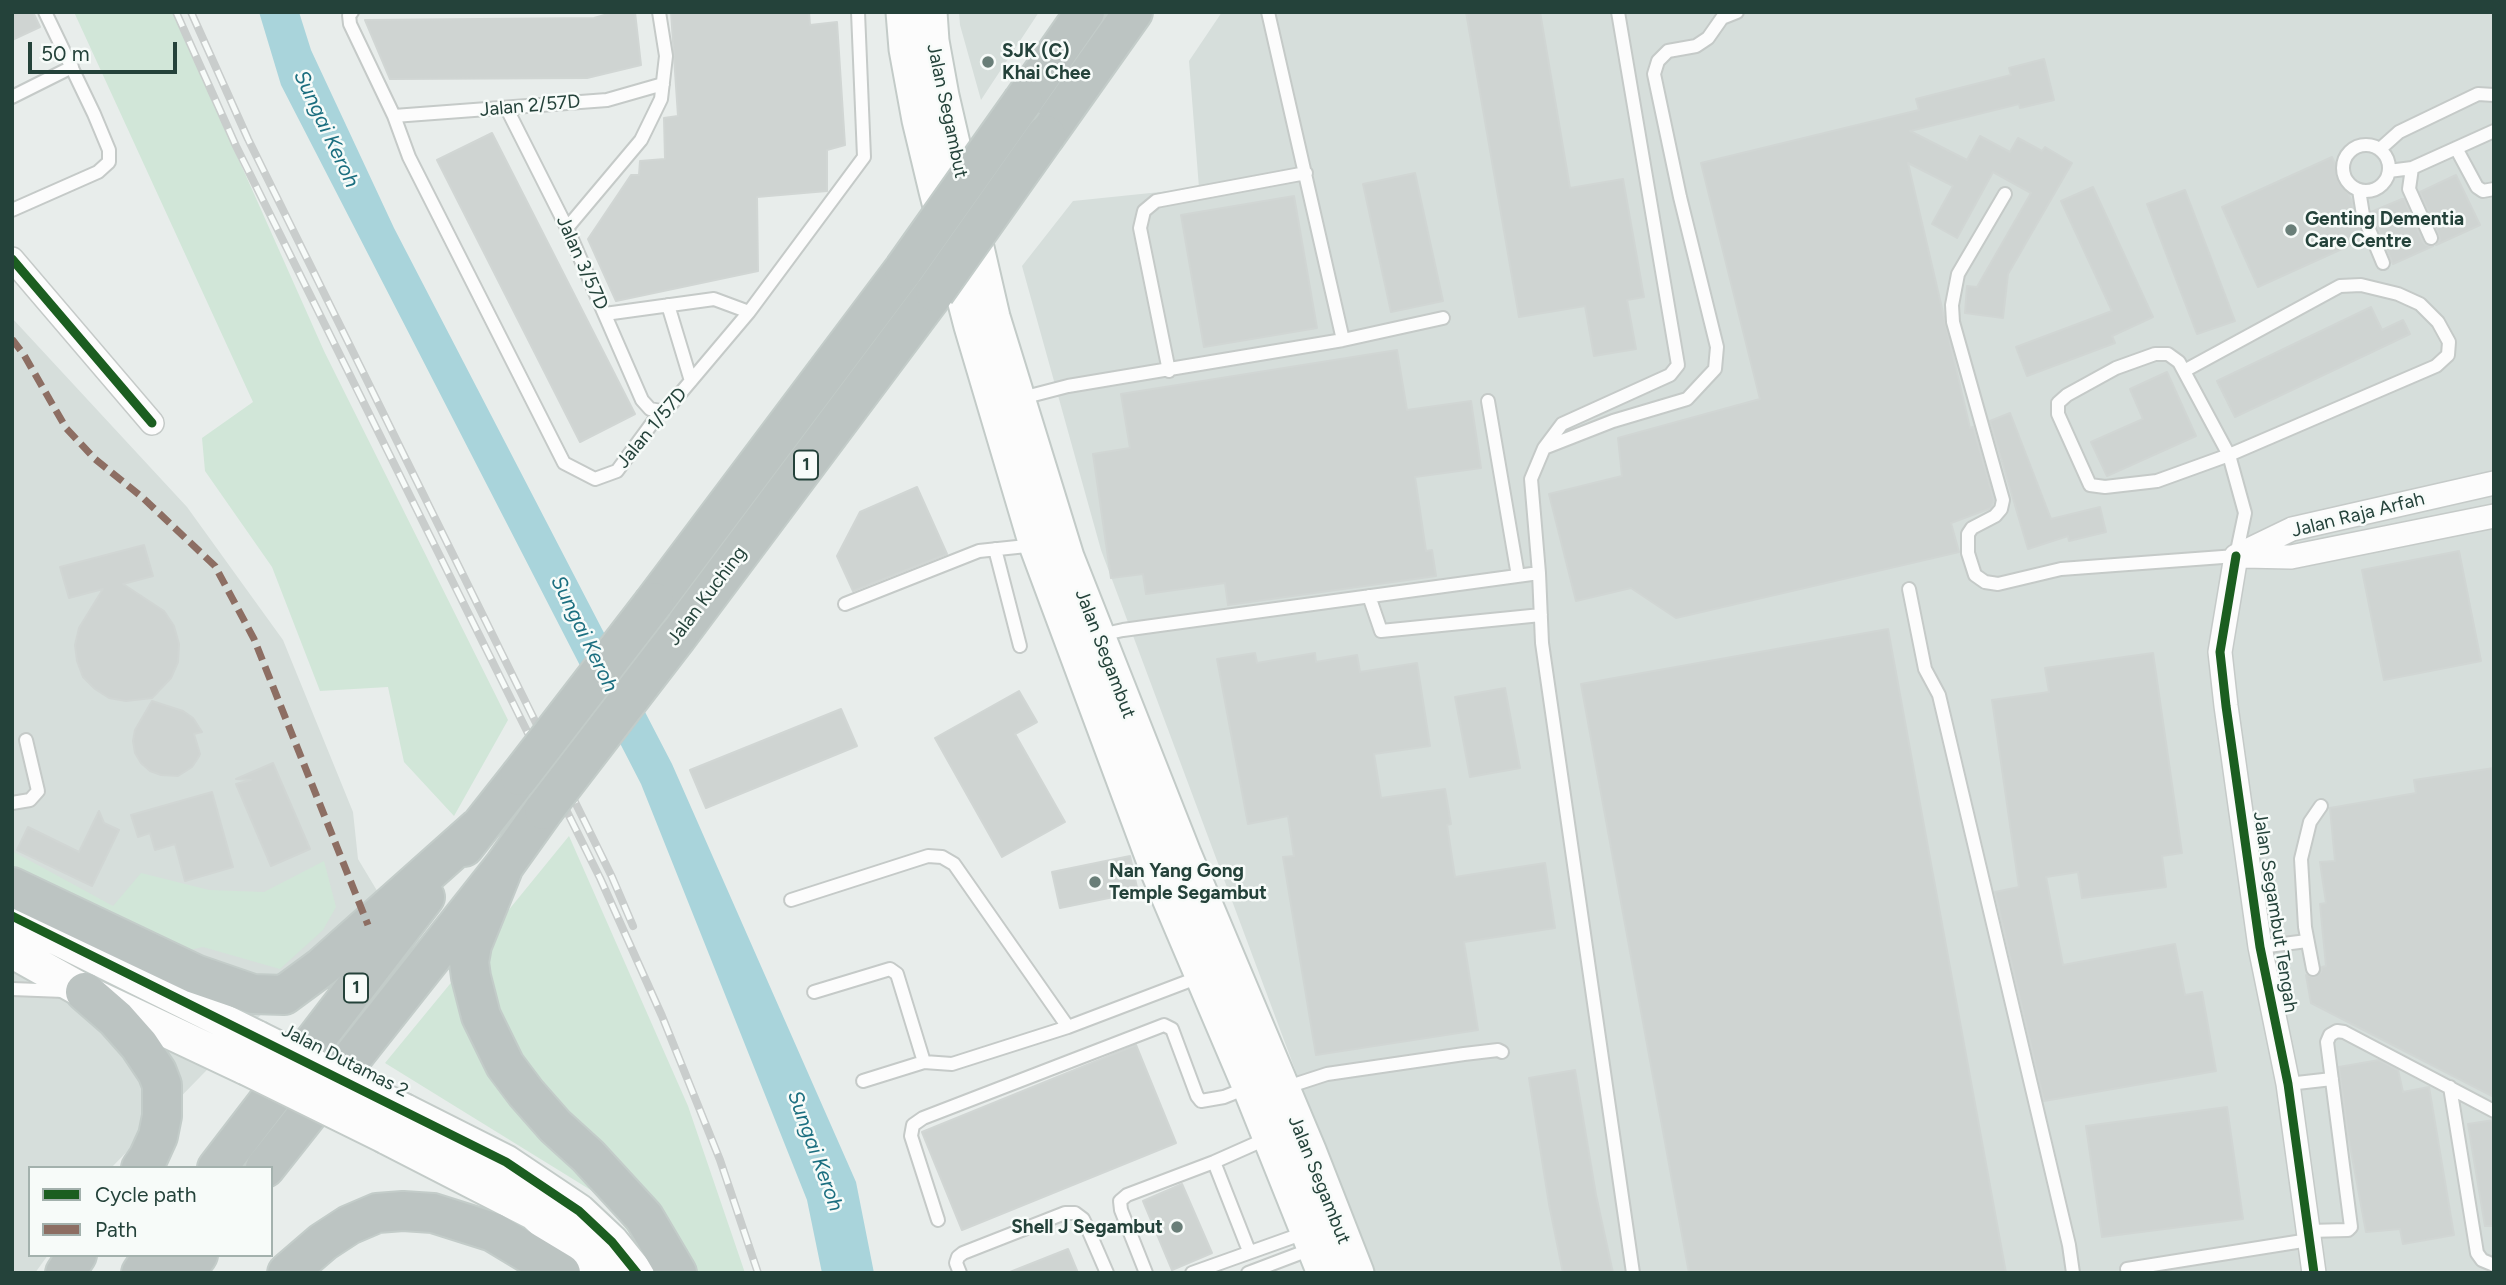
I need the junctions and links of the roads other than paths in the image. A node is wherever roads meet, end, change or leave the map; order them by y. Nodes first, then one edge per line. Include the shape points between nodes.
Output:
1 (46, 12) edge
2 (352, 12) edge
3 (659, 12) edge
4 (858, 12) edge
5 (903, 12) edge
6 (930, 12) edge
7 (1085, 12) edge
8 (1133, 12) edge
9 (1268, 12) edge
10 (1618, 12) edge
11 (1737, 12) edge
12 (72, 67) junction
13 (663, 83) junction
14 (2494, 95) edge
15 (12, 97) edge
16 (507, 108) junction
17 (394, 116) junction
18 (2494, 131) edge
19 (2456, 148) junction
20 (2380, 149) junction
21 (2412, 168) junction
22 (2389, 171) junction
23 (1306, 173) junction
24 (2494, 189) edge
25 (2359, 190) junction
26 (2005, 194) dead end
27 (12, 210) edge
28 (567, 228) junction
29 (2431, 238) dead end
30 (12, 259) edge
31 (2383, 263) dead end
32 (668, 305) junction
33 (749, 312) junction
34 (605, 314) junction
35 (1443, 318) dead end
36 (1343, 340) junction
37 (1169, 371) junction
38 (2184, 371) junction
39 (691, 381) junction
40 (1018, 399) junction
41 (1488, 401) dead end
42 (661, 411) junction
43 (152, 423) dead end
44 (1544, 448) junction
45 (2228, 455) junction
46 (2494, 483) edge
47 (2494, 516) edge
48 (1037, 545) junction
49 (995, 549) junction
50 (2236, 556) junction
51 (1539, 573) junction
52 (1518, 576) junction
53 (1909, 589) dead end
54 (1369, 596) junction
55 (845, 604) dead end
56 (1541, 615) junction
57 (1098, 636) junction
58 (1020, 646) dead end
59 (26, 740) dead end
60 (12, 803) edge
61 (2321, 806) dead end
62 (478, 828) junction
63 (504, 866) junction
64 (12, 887) edge
65 (791, 900) dead end
66 (12, 916) edge
67 (2307, 942) junction
68 (2260, 947) junction
69 (12, 951) edge
70 (2313, 969) dead end
71 (1202, 976) junction
72 (12, 989) edge
73 (85, 992) junction
74 (814, 992) dead end
75 (1068, 1027) junction
76 (1503, 1052) dead end
77 (924, 1062) junction
78 (2332, 1079) junction
79 (863, 1081) dead end
80 (2288, 1084) junction
81 (2450, 1087) junction
82 (1265, 1093) junction
83 (2494, 1111) edge
84 (396, 1124) junction
85 (1270, 1136) junction
86 (1214, 1162) junction
87 (142, 1166) edge
88 (219, 1166) edge
89 (267, 1166) edge
90 (554, 1195) junction
91 (937, 1220) dead end
92 (2308, 1236) junction
93 (1320, 1246) edge
94 (1249, 1251) junction
95 (76, 1257) edge
96 (152, 1257) edge
97 (196, 1257) edge
98 (2494, 1265) edge
99 (2127, 1269) dead end
100 (65, 1273) edge
101 (141, 1273) edge
102 (184, 1273) edge
103 (287, 1273) edge
104 (561, 1273) edge
105 (600, 1273) edge
106 (617, 1273) edge
107 (637, 1273) edge
108 (677, 1273) edge
109 (960, 1273) edge
110 (1107, 1273) edge
111 (1146, 1273) edge
112 (1192, 1273) edge
113 (1248, 1273) edge
114 (1357, 1273) edge
115 (1633, 1273) edge
116 (2073, 1273) edge
117 (2314, 1273) edge

1 - 12 lane
2 - 17 lane, Jalan 1/57D via 350,24
3 - 13 lane via 666,55
4 - 33 lane, Jalan 1/57D via 864,157
5 - 48 main road, Jalan Segambut via 919,120 936,191
6 - 40 main road, Jalan Segambut via 942,96 993,317
7 - 62 highway, Jalan Kuching / 1, bridge via 904,269
8 - 63 highway, Jalan Kuching / 1, bridge via 935,292
9 - 23 lane
10 - 44 lane via 1678,365 1670,375 1562,424
11 - 44 lane via 1722,18 1696,46 1668,51 1654,74 1717,347 1716,369 1687,399
12 - 15 lane
12 - 27 lane via 109,162 99,172
13 - 16 lane, Jalan 2/57D via 607,100
13 - 28 lane via 662,99 641,140
14 - 20 lane via 2478,94 2399,132
16 - 17 lane, Jalan 2/57D
16 - 28 lane, Jalan 3/57D
17 - 42 lane, Jalan 1/57D via 409,157 564,463 595,479 617,471
18 - 19 lane
19 - 21 lane
19 - 24 lane via 2477,187
20 - 22 lane
20 - 25 lane via 2357,146 2346,157 2343,173
21 - 22 lane
21 - 29 lane via 2409,189
22 - 25 lane via 2375,189
23 - 36 lane
23 - 37 lane via 1156,201 1144,211 1140,228
25 - 31 lane via 2362,215
26 - 50 lane via 1954,287 1953,322 2003,500 1995,516 1968,534 1975,575 1998,584 2062,569
28 - 34 lane, Jalan 3/57D
30 - 43 street
32 - 33 lane via 714,299
32 - 34 lane
32 - 39 lane
33 - 39 lane, Jalan 1/57D
34 - 42 lane, Jalan 3/57D via 642,400 650,409
35 - 36 lane
36 - 37 lane
37 - 40 lane via 1068,386
38 - 45 lane
38 - 45 lane via 2168,354 2155,354 2067,394 2058,403 2058,414 2082,472 2090,485 2098,486 2157,481
38 - 45 lane via 2340,286 2361,285 2420,304 2449,342 2448,355 2436,366
39 - 42 lane, Jalan 1/57D
40 - 57 main road, Jalan Segambut via 1067,557
41 - 52 lane
44 - 51 lane via 1531,479
45 - 50 lane via 2245,513
46 - 50 street, Jalan Raja Arfah via 2292,529
47 - 50 street, Jalan Raja Arfah via 2291,557
48 - 49 lane
48 - 71 main road, Jalan Segambut via 1157,870
49 - 55 lane via 979,551
49 - 58 lane
50 - 68 street, Jalan Segambut Tengah via 2220,652
51 - 52 lane
51 - 56 lane
52 - 54 lane
53 - 116 lane via 1925,669 1939,695
54 - 56 lane via 1381,631
54 - 57 lane
56 - 115 lane
57 - 82 main road, Jalan Segambut via 1185,856
59 - 60 lane via 38,791 30,800
61 - 67 lane via 2310,822 2301,859
62 - 64 highway via 322,967 284,995 253,994 195,974
62 - 88 highway, Jalan Kuching / 1
63 - 89 highway, Jalan Kuching / 1
63 - 108 highway via 469,962 481,1016 512,1075 644,1217
65 - 75 lane via 928,856 942,857 954,864
66 - 84 main road, Jalan Dutamas 2, bridge via 258,1038
67 - 68 lane
67 - 70 lane
68 - 80 street, Jalan Segambut Tengah
69 - 73 main road, Jalan Dutamas 2
71 - 75 lane
71 - 82 main road, Jalan Segambut
72 - 73 lane
73 - 84 main road, Jalan Dutamas 2, bridge via 246,1068
73 - 87 highway via 139,1045 162,1085 158,1136
74 - 77 lane via 890,969 897,974
75 - 77 lane via 952,1064
76 - 82 lane via 1327,1074
77 - 79 lane
78 - 80 lane
78 - 81 lane via 2327,1042 2336,1031
78 - 92 lane via 2351,1227
80 - 92 street, Jalan Segambut Tengah
81 - 83 lane
81 - 98 lane via 2477,1253
82 - 85 main road, Jalan Segambut
82 - 91 lane via 1201,1101 1172,1029 1164,1025 923,1118 913,1125 911,1136
82 - 93 main road, Jalan Segambut
84 - 90 main road, Jalan Dutamas 2 via 506,1162
84 - 105 main road, Jalan Dutamas 2 via 534,1213
85 - 86 lane
85 - 93 main road, Jalan Segambut
86 - 94 lane
86 - 111 lane via 1120,1201
90 - 106 main road
90 - 107 main road, Jalan Dutamas 2 via 612,1242
92 - 99 lane
92 - 117 street, Jalan Segambut Tengah
93 - 94 lane
93 - 113 lane
93 - 114 main road, Jalan Segambut
94 - 112 lane
95 - 100 highway
96 - 101 highway
97 - 102 highway
103 - 104 highway via 349,1225 377,1213 403,1211 433,1213 493,1232
109 - 110 lane via 956,1263 963,1253 1065,1213 1083,1219

